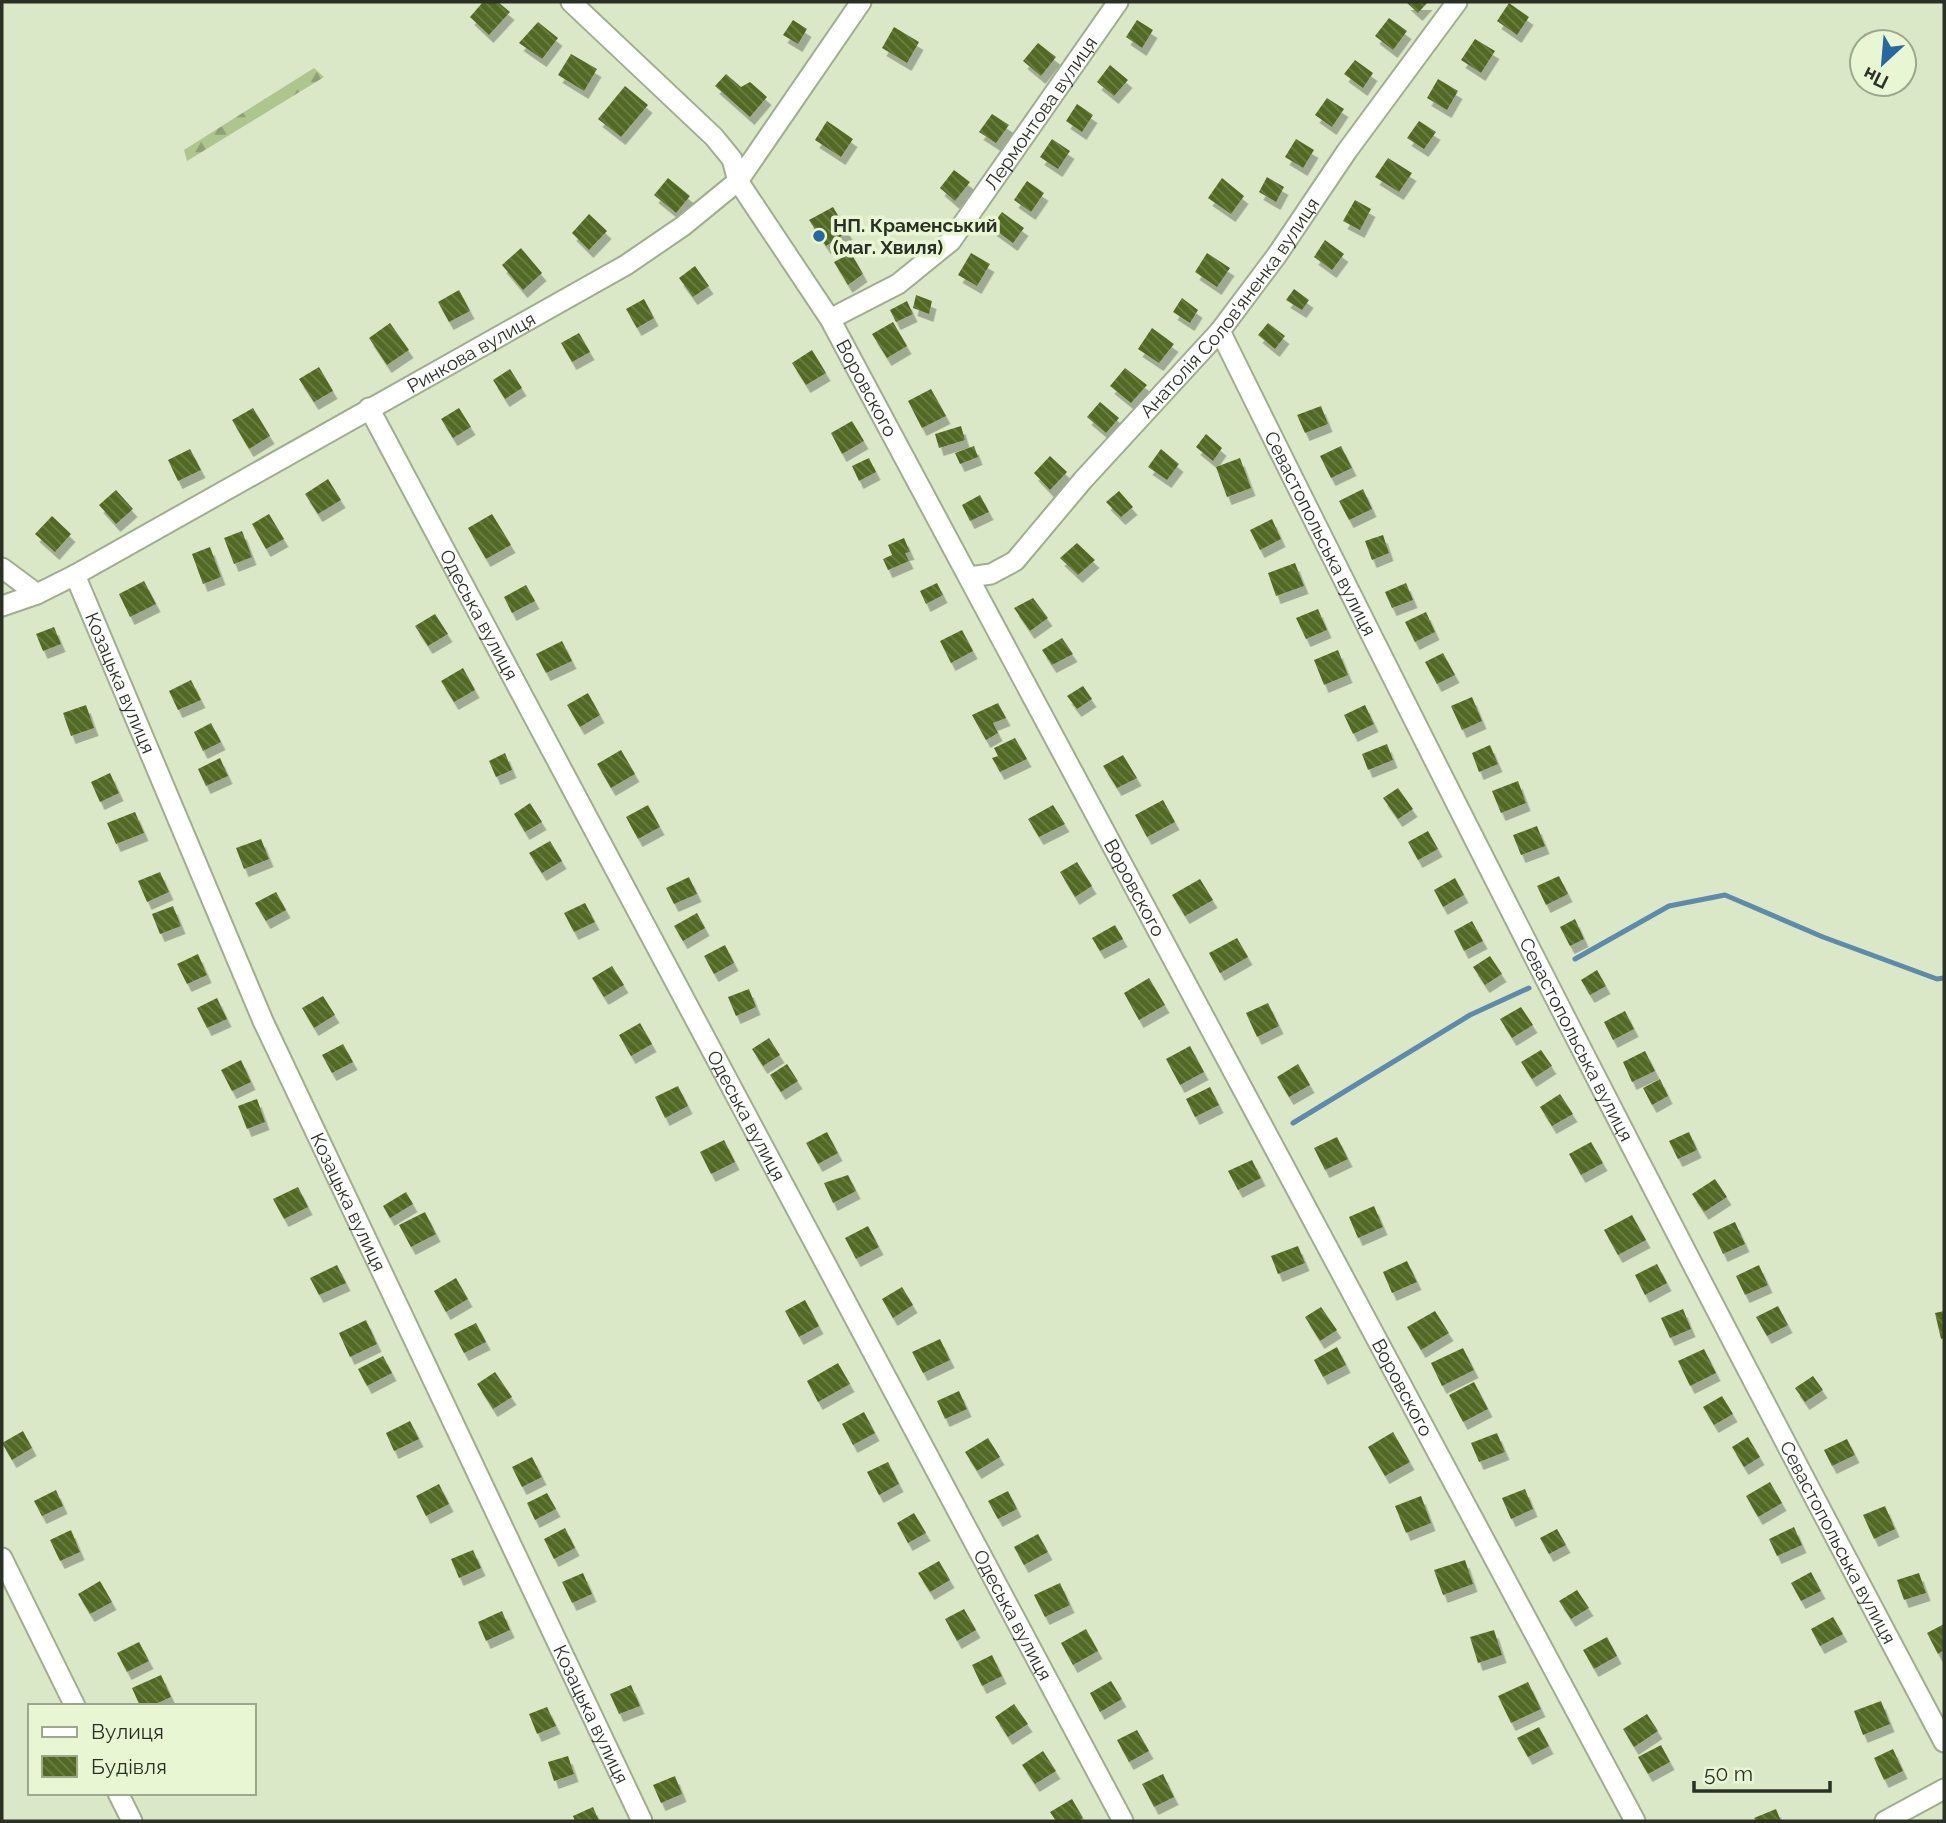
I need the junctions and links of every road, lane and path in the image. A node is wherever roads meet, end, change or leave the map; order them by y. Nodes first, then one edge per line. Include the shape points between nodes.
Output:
1 (571, 2) edge
2 (861, 2) edge
3 (1118, 2) edge
4 (1457, 2) edge
5 (738, 181) junction
6 (830, 319) junction
7 (1220, 331) junction
8 (369, 408) junction
9 (2, 568) edge
10 (75, 575) junction
11 (970, 577) junction
12 (37, 594) junction
13 (2, 606) edge
14 (2, 1558) edge
15 (74, 1704) edge
16 (1944, 1742) edge
17 (1944, 1789) edge
18 (119, 1795) edge
19 (1911, 1814) edge
20 (132, 1821) edge
21 (642, 1821) edge
22 (1123, 1821) edge
23 (1634, 1821) edge
24 (1885, 1821) edge

1 - 5 street, Воровского via 715,137 732,159
2 - 5 street, Ринкова вулиця
3 - 6 street, Лермонтова вулиця via 951,241 898,284
4 - 7 street, Анатолія Солов'яненка вулиця
5 - 6 street, Воровского
5 - 8 street, Ринкова вулиця via 625,265
6 - 11 street, Воровского
7 - 11 street, Анатолія Солов'яненка вулиця via 1015,561 991,574
7 - 16 street, Севастопольська вулиця via 1406,707 1773,1422
8 - 10 street, Ринкова вулиця
8 - 22 street, Одеська вулиця
9 - 12 street
10 - 12 street, Ринкова вулиця
10 - 21 street, Козацька вулиця via 263,1021
11 - 23 street, Воровского
12 - 13 street, Ринкова вулиця
14 - 15 street
17 - 19 street
18 - 20 street
19 - 24 street

